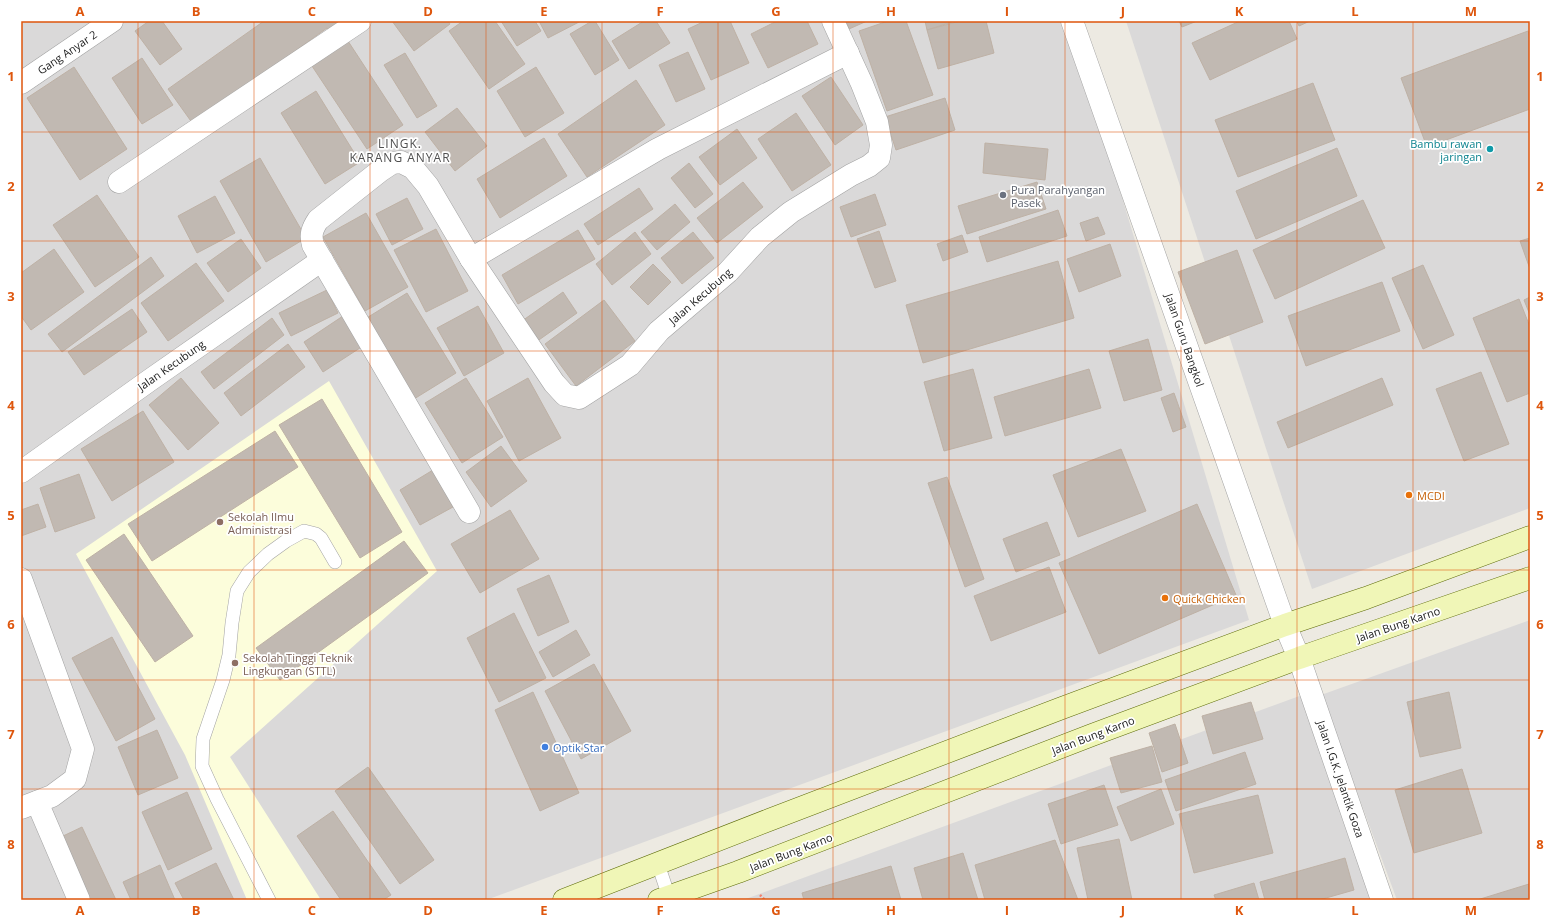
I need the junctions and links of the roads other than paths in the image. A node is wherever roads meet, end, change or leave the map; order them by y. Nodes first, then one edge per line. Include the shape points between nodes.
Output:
1 (112, 21) edge
2 (360, 21) edge
3 (833, 21) edge
4 (1072, 21) edge
5 (848, 53) junction
6 (21, 83) edge
7 (119, 182) dead end
8 (318, 253) junction
9 (472, 259) junction
10 (21, 472) edge
11 (469, 512) dead end
12 (1530, 537) edge
13 (335, 562) dead end
14 (1530, 578) edge
15 (21, 579) edge
16 (1285, 625) junction
17 (1299, 658) junction
18 (29, 805) edge
19 (658, 864) junction
20 (666, 899) edge
21 (79, 900) edge
22 (269, 900) edge
23 (564, 900) edge
24 (1382, 900) edge

1 - 6 street, Gang Anyar 2
2 - 7 street
3 - 5 street, Jalan Kecubung
4 - 16 street, Jalan Guru Bangkol
5 - 9 street via 658,149
5 - 9 street, Jalan Kecubung via 877,122 881,145 879,158 870,166 791,212 760,237 728,272 659,332 630,365 580,398 565,395 554,383
8 - 9 street, Jalan Kecubung via 311,237 318,220 380,171 392,163 401,162 413,168 422,177
8 - 10 street, Jalan Kecubung via 150,380
8 - 11 street
12 - 16 main road
13 - 22 lane via 321,538 304,531 268,554 249,572 237,591 229,655 203,739 202,766
14 - 17 main road, Jalan Bung Karno
15 - 18 street via 83,749 75,779 52,796
16 - 17 street, Jalan Guru Bangkol
16 - 19 main road via 1003,730
17 - 20 main road, Jalan Bung Karno via 1092,734
17 - 24 street, Jalan I.G.K. Jelantik Goza
18 - 21 street
19 - 20 lane
19 - 23 main road

